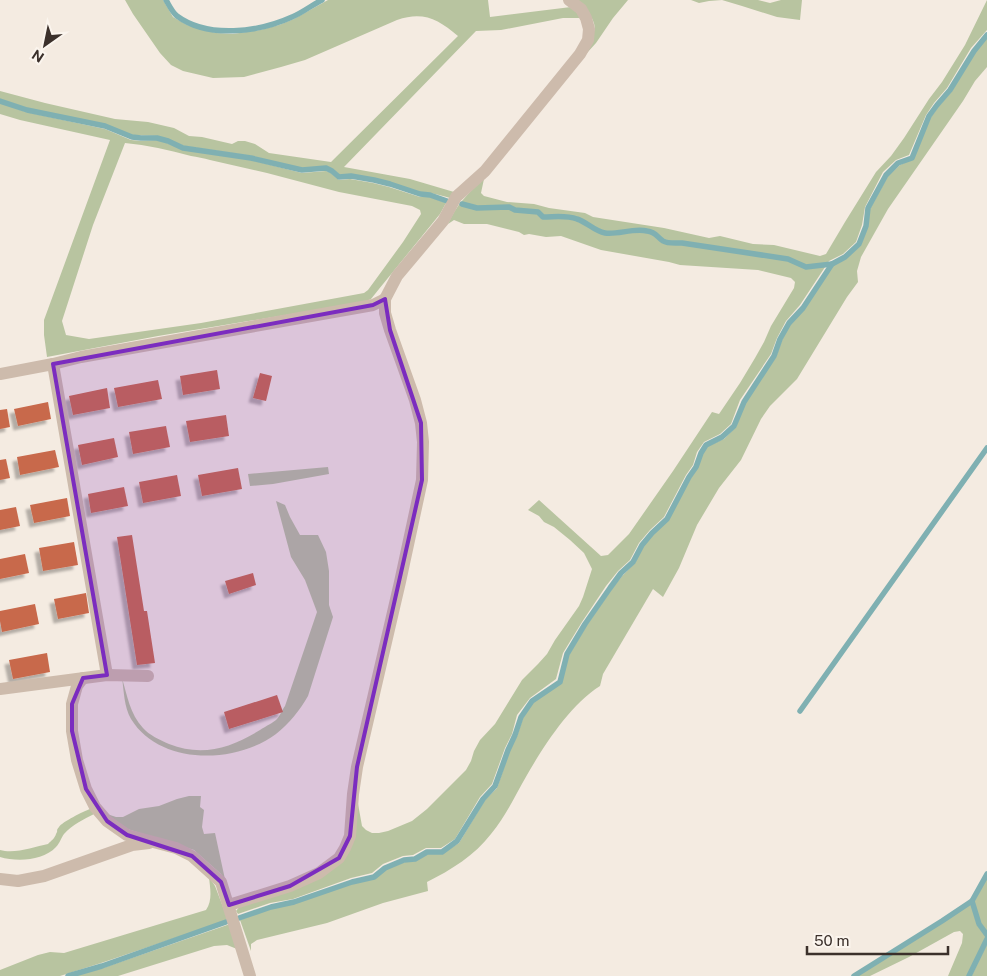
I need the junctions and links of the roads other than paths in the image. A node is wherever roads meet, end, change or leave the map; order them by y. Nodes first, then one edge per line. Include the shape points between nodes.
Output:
1 (569, 0) edge
2 (385, 300) junction
3 (53, 364) junction
4 (0, 374) edge
5 (107, 675) junction
6 (148, 676) dead end
7 (83, 678) junction
8 (0, 689) edge
9 (153, 842) junction
10 (0, 879) edge
11 (229, 905) junction
12 (250, 976) edge

1 - 2 street via 581,9 589,28 588,40 580,54 485,171 456,197 443,221 397,276
2 - 3 street via 373,306 80,356
2 - 11 street via 385,313 421,423 422,480 357,767 350,836 339,858 319,873 290,886
3 - 4 street
3 - 5 street
5 - 6 street
5 - 7 street
7 - 8 street
7 - 9 street via 72,704 72,731 86,789 94,807 108,821 127,835
9 - 10 street via 132,845 44,876 18,881
9 - 11 street via 176,848 202,863 222,882
11 - 12 street

